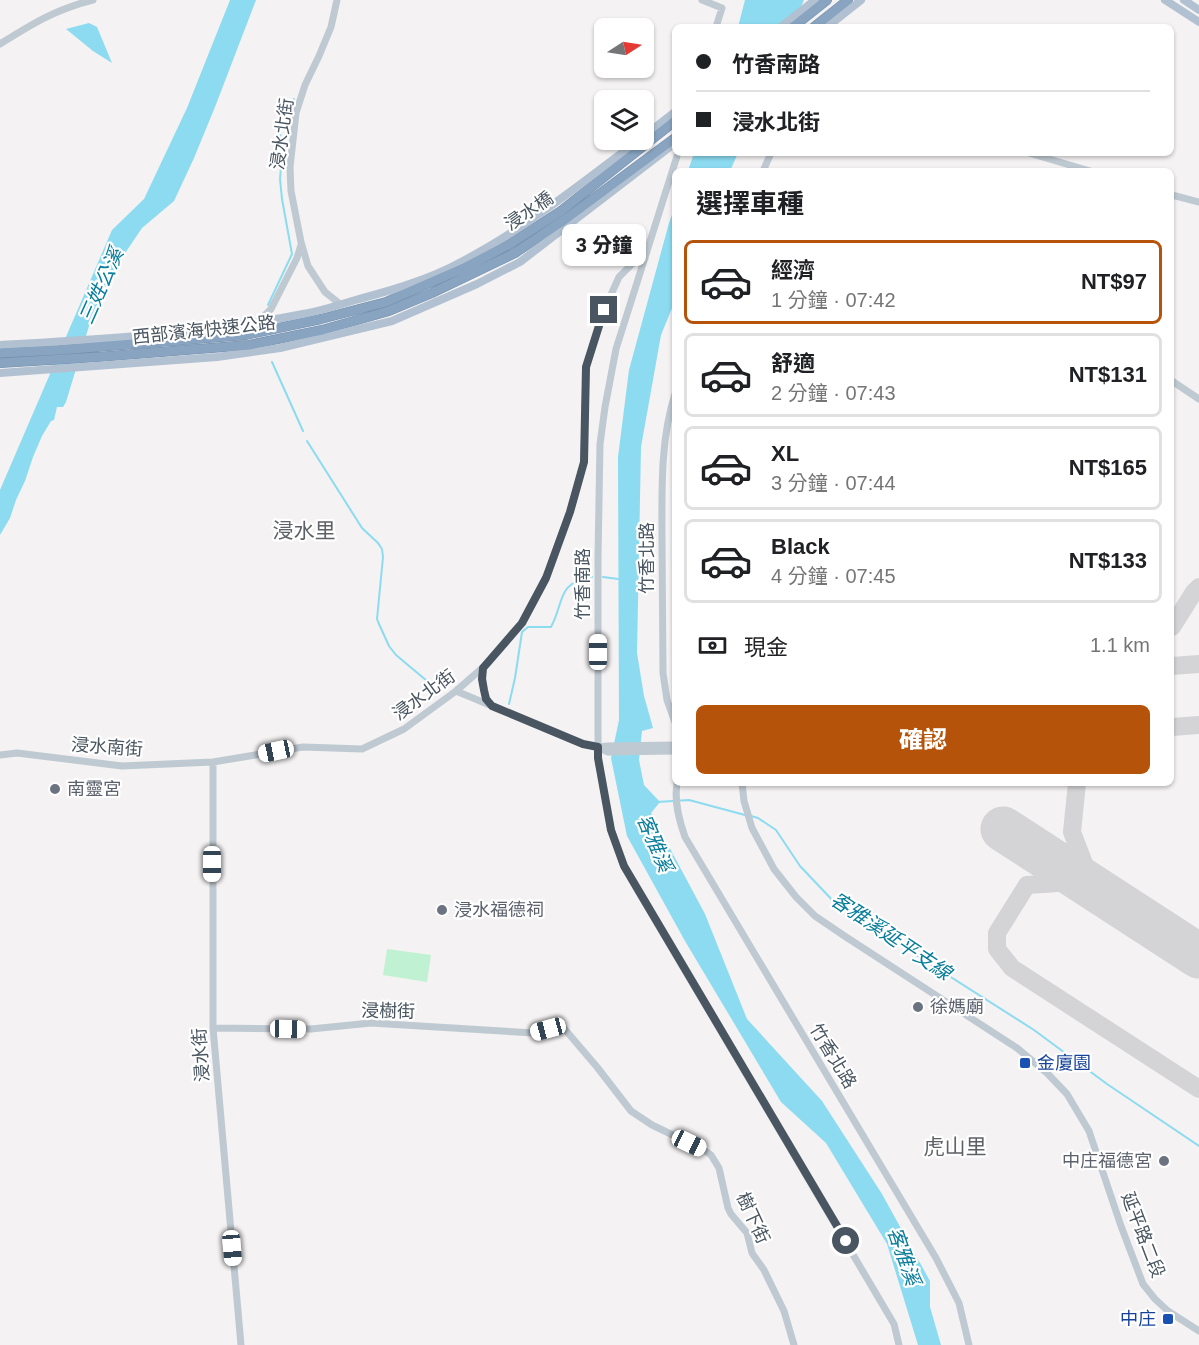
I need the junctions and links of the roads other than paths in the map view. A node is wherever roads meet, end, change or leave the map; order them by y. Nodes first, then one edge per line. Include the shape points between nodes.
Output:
1 (93, 0) edge
2 (338, 0) edge
3 (702, 0) edge
4 (815, 0) edge
5 (827, 0) edge
6 (848, 0) edge
7 (861, 0) edge
8 (1165, 0) edge
9 (1184, 0) edge
10 (1199, 10) edge
11 (1199, 22) edge
12 (717, 24) edge
13 (785, 24) edge
14 (797, 24) edge
15 (818, 24) edge
16 (830, 24) edge
17 (0, 44) edge
18 (672, 114) edge
19 (672, 124) edge
20 (654, 128) edge
21 (672, 140) edge
22 (672, 146) edge
23 (626, 150) edge
24 (1039, 156) edge
25 (1080, 168) edge
26 (672, 172) edge
27 (1174, 196) edge
28 (1199, 202) edge
29 (301, 242) junction
30 (645, 258) junction
31 (386, 302) junction
32 (340, 304) junction
33 (258, 322) junction
34 (0, 345) edge
35 (58, 350) junction
36 (0, 353) edge
37 (0, 363) edge
38 (0, 373) edge
39 (1174, 382) edge
40 (1199, 399) edge
41 (672, 408) edge
42 (483, 668) junction
43 (456, 691) junction
44 (492, 706) junction
45 (672, 714) edge
46 (672, 745) edge
47 (598, 747) junction
48 (608, 749) junction
49 (672, 751) edge
50 (0, 755) edge
51 (213, 762) junction
52 (676, 786) edge
53 (742, 786) edge
54 (562, 1026) joint
55 (213, 1028) junction
56 (1199, 1331) edge
57 (241, 1345) edge
58 (794, 1345) edge
59 (899, 1345) edge
60 (969, 1345) edge

1 - 17 street via 56,11
2 - 29 street, 浸水北街 via 296,113 290,167
3 - 12 street via 722,8
4 - 13 main road
5 - 14 highway
6 - 15 highway
7 - 16 main road
8 - 11 main road
9 - 10 main road
18 - 20 main road
19 - 31 highway, 浸水橋 via 561,211 510,244
21 - 31 highway, 浸水橋 via 515,253 432,293
22 - 38 main road, 浸水橋 via 520,262 392,321 280,348 216,357
23 - 31 main road, 浸水橋 via 503,238
24 - 25 street
26 - 30 street, 竹香南路
27 - 28 street
29 - 32 street, 浸水北街 via 308,266 325,292
29 - 33 street via 272,309
30 - 42 street, 浸水北街 via 634,262 619,277 586,367 584,462 546,578 522,623
30 - 47 street, 竹香南路 via 616,349 600,444
31 - 32 main road
31 - 35 highway, 西部濱海快速公路 via 245,335
31 - 35 highway, 西部濱海快速公路 via 322,330 249,345 91,358
32 - 33 main road
33 - 35 main road via 105,339
34 - 35 main road
35 - 36 highway
35 - 37 highway
39 - 40 street
41 - 45 street, 竹香北路 via 662,471 662,504 663,673
42 - 43 street, 浸水北街
42 - 44 street via 486,699
43 - 44 street
43 - 51 street, 浸水北街 via 404,729 362,749 303,747
44 - 47 street
46 - 48 street
47 - 48 street
47 - 59 street, 竹香南路 via 611,830 624,866 894,1324
48 - 49 street
50 - 51 street, 浸水南街 via 17,753 122,766
51 - 55 street, 浸水街
52 - 60 street, 竹香北路 via 677,809 685,837 936,1258 959,1303
53 - 56 street, 延平路二段 via 752,828 796,897 846,937 1017,1048 1066,1094 1089,1131 1143,1284 1168,1311
54 - 55 street, 浸樹街 via 534,1033 371,1023 311,1029
54 - 58 street, 樹下街 via 631,1111 704,1150 716,1161 728,1208 747,1233 752,1253 784,1311
55 - 57 street, 浸水街

